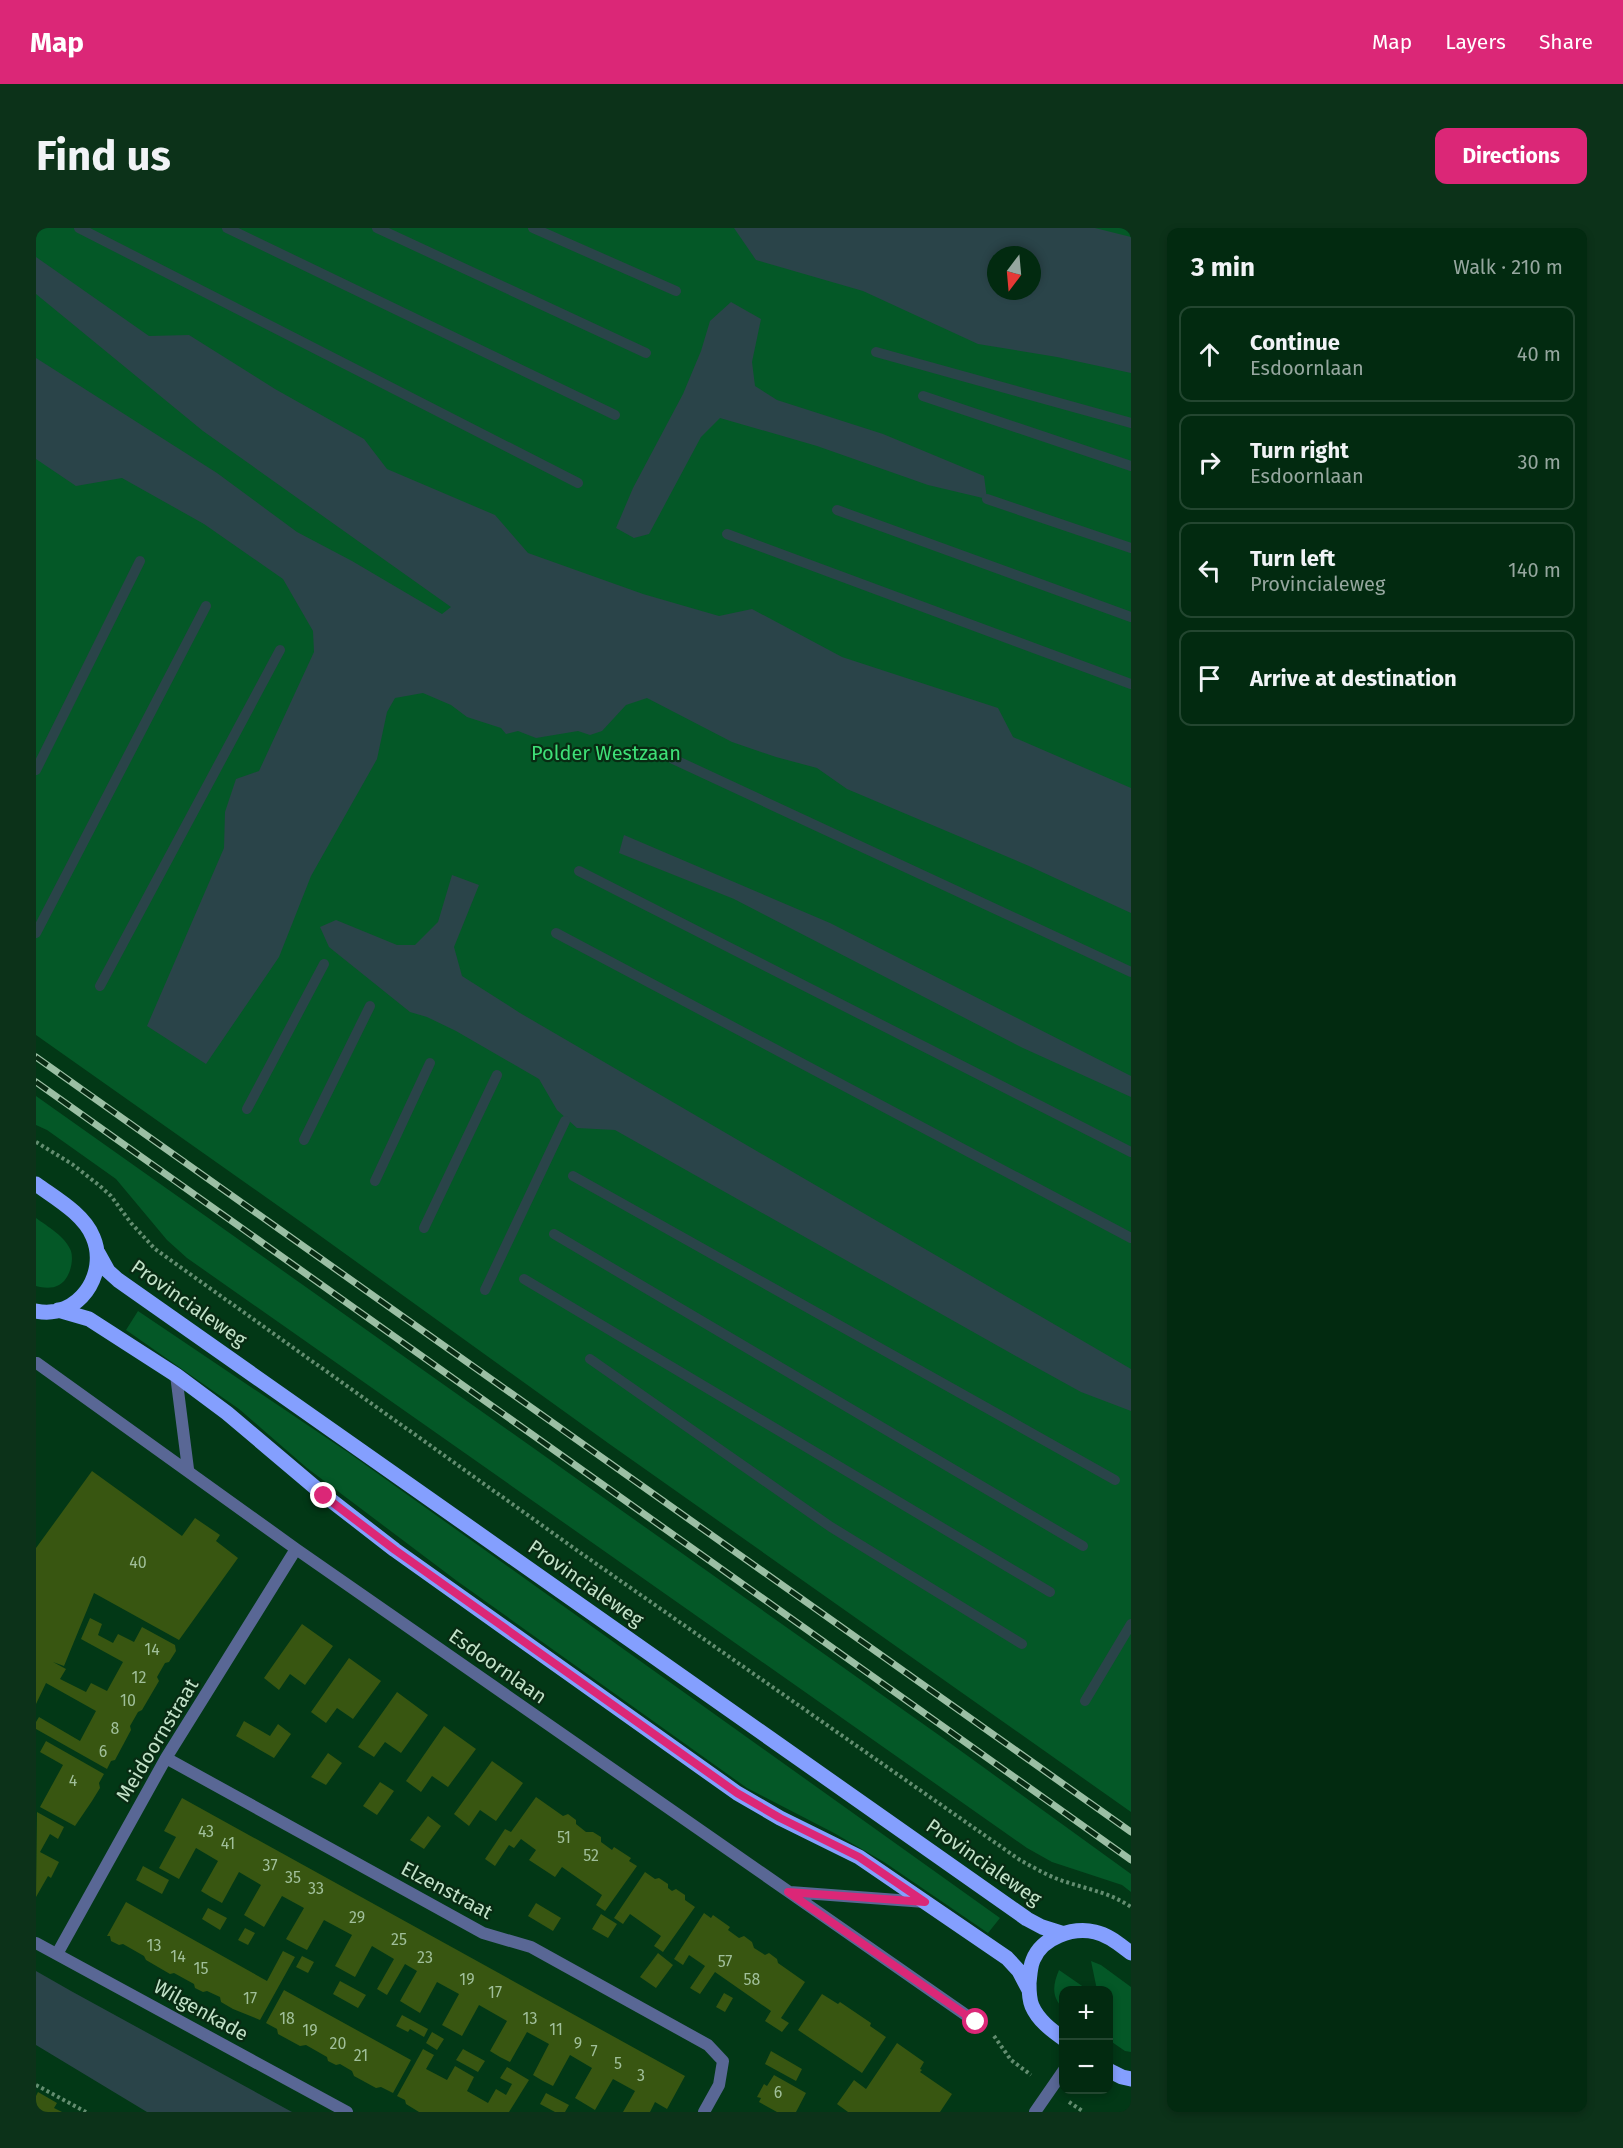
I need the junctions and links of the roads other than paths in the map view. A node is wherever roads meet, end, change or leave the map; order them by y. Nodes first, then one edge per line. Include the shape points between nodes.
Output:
1 (36, 1184) edge
2 (98, 1253) junction
3 (58, 1310) junction
4 (36, 1311) edge
5 (37, 1363) edge
6 (176, 1375) junction
7 (188, 1469) junction
8 (296, 1549) junction
9 (166, 1758) junction
10 (788, 1892) junction
11 (925, 1902) junction
12 (1061, 1933) junction
13 (36, 1943) edge
14 (1131, 1953) edge
15 (57, 1954) junction
16 (1029, 1990) junction
17 (976, 2022) road end
18 (1059, 2035) edge
19 (1113, 2072) edge
20 (1059, 2077) edge
21 (1131, 2079) edge
22 (346, 2112) edge
23 (704, 2112) edge
24 (1035, 2112) edge

1 - 2 main road, Provincialeweg via 78,1215 93,1235
2 - 3 main road via 86,1293 73,1305
2 - 12 main road, Provincialeweg via 118,1280 1027,1919
3 - 4 main road
3 - 6 main road via 89,1319
5 - 7 street, Esdoornlaan
6 - 7 street
6 - 11 main road via 395,1550 727,1786 780,1818 859,1857
7 - 8 street, Esdoornlaan
8 - 9 street, Meidoornstraat
8 - 10 street, Esdoornlaan
9 - 15 street, Meidoornstraat
9 - 23 street, Elzenstraat via 483,1933 531,1947 708,2044 723,2061 719,2085
10 - 11 street
10 - 17 street, Esdoornlaan
11 - 16 main road via 1007,1959
12 - 14 main road via 1097,1932
12 - 16 main road via 1033,1958
13 - 15 street, Wilgenkade
15 - 22 street, Wilgenkade
16 - 18 main road via 1038,2017
19 - 21 main road
20 - 24 street

